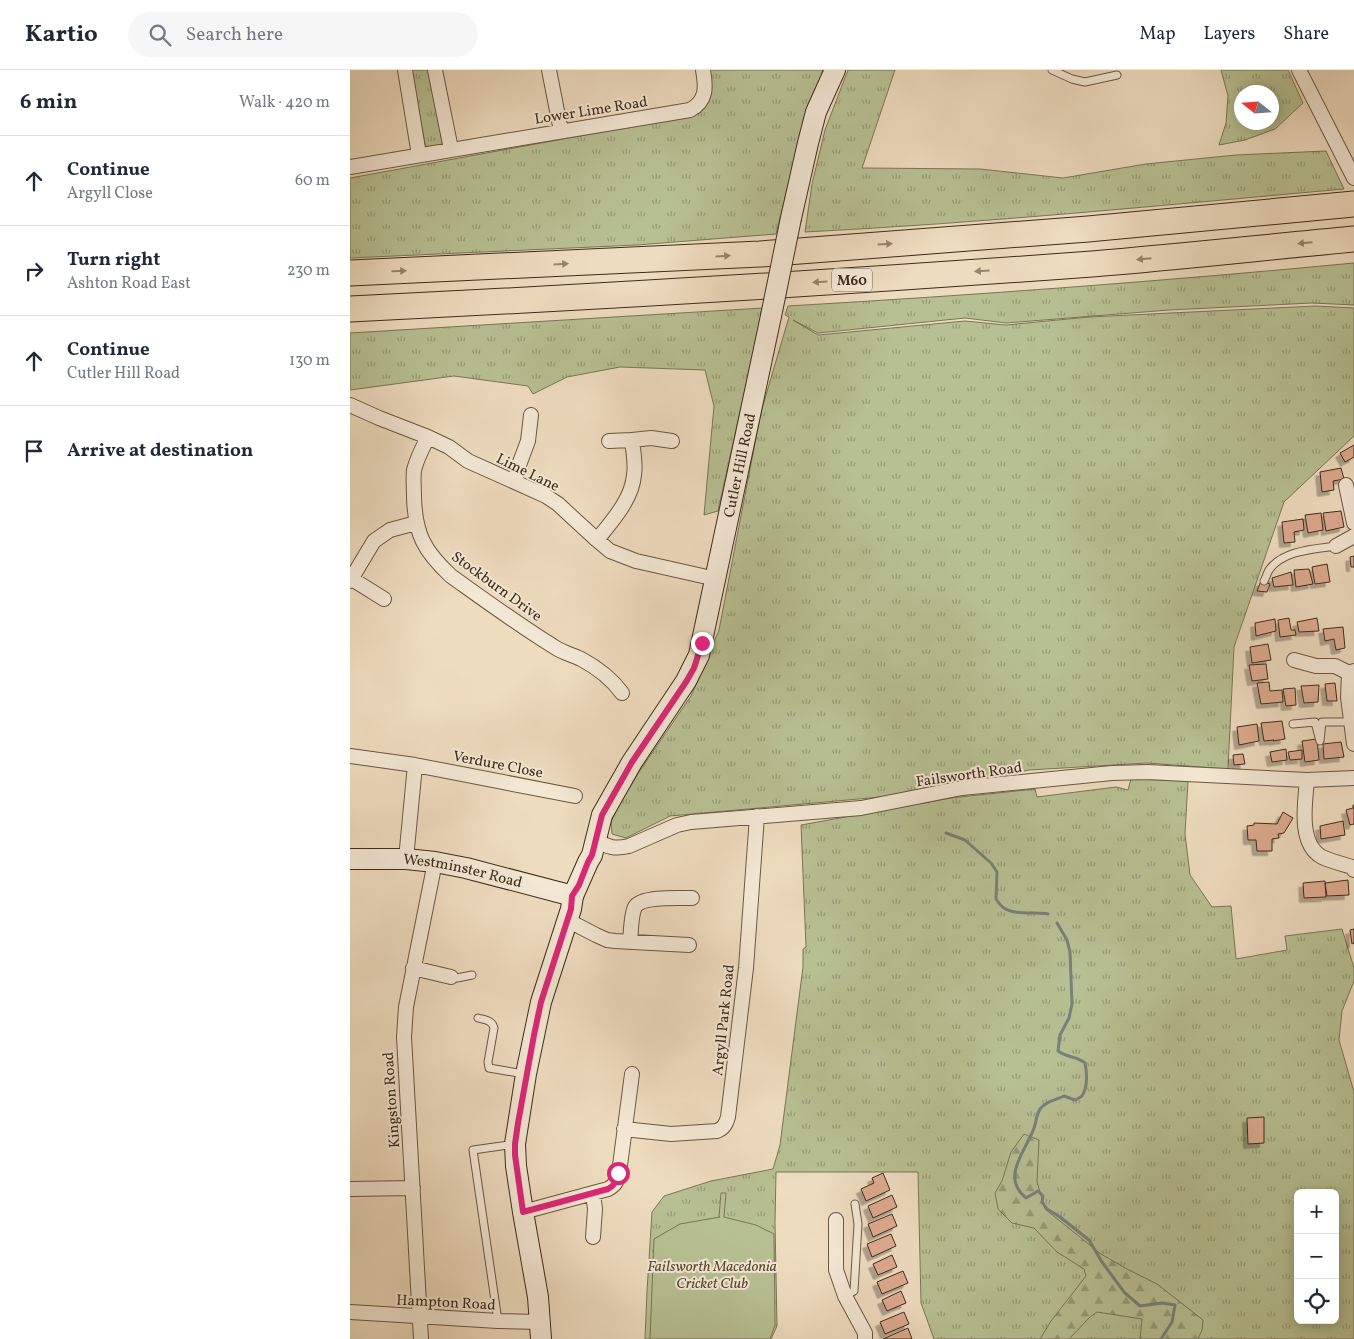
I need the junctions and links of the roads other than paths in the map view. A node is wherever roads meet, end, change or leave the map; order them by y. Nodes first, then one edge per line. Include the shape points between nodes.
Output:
1 (405, 70) edge
2 (436, 70) edge
3 (549, 70) edge
4 (703, 70) edge
5 (835, 70) edge
6 (1052, 70) edge
7 (1299, 70) edge
8 (1117, 75) dead end
9 (561, 131) junction
10 (450, 149) junction
11 (419, 155) junction
12 (350, 167) edge
13 (1354, 178) edge
14 (1354, 204) edge
15 (1354, 239) edge
16 (350, 273) edge
17 (350, 309) edge
18 (350, 405) edge
19 (526, 423) dead end
20 (428, 437) junction
21 (632, 440) junction
22 (609, 441) dead end
23 (672, 441) dead end
24 (515, 481) junction
25 (1346, 485) dead end
26 (416, 523) junction
27 (1354, 523) edge
28 (1354, 536) edge
29 (597, 540) junction
30 (1336, 546) joint
31 (716, 579) junction
32 (351, 580) edge
33 (1264, 581) dead end
34 (384, 599) dead end
35 (1294, 660) dead end
36 (1351, 672) edge
37 (622, 693) dead end
38 (1351, 722) junction
39 (1293, 724) dead end
40 (1354, 744) edge
41 (350, 756) edge
42 (415, 765) junction
43 (1354, 778) edge
44 (1307, 780) junction
45 (575, 796) dead end
46 (757, 816) junction
47 (597, 840) junction
48 (350, 859) edge
49 (406, 859) junction
50 (435, 862) junction
51 (1354, 870) edge
52 (572, 896) junction
53 (692, 898) dead end
54 (567, 920) junction
55 (630, 942) junction
56 (689, 945) dead end
57 (413, 968) junction
58 (472, 974) dead end
59 (451, 977) joint
60 (478, 1018) dead end
61 (526, 1074) junction
62 (632, 1074) dead end
63 (624, 1129) junction
64 (515, 1144) junction
65 (413, 1188) junction
66 (350, 1189) edge
67 (593, 1194) junction
68 (855, 1204) dead end
69 (523, 1212) junction
70 (836, 1220) dead end
71 (593, 1237) dead end
72 (845, 1296) junction
73 (350, 1312) edge
74 (420, 1317) junction
75 (498, 1321) junction
76 (541, 1330) edge
77 (421, 1339) edge
78 (865, 1339) edge

1 - 11 street
2 - 10 street
3 - 9 street
4 - 9 street, Lower Lime Road via 706,84 703,97 690,110
5 - 31 street, Cutler Hill Road, bridge via 816,112 808,143
6 - 8 lane via 1085,82
7 - 13 street
9 - 10 street, Lower Lime Road
10 - 11 street, Lower Lime Road
11 - 12 street, Lower Lime Road
16 -> 14 highway, M60 via 760,254 1088,229
15 -> 17 highway, M60 via 1094,264 772,286
18 - 20 street, Lime Lane
19 - 24 street via 528,441
20 - 24 street, Lime Lane via 468,461
20 - 26 street, Stockburn Drive via 414,470
21 - 22 street
21 - 23 street
21 - 29 street via 634,476 631,489
24 - 29 street, Lime Lane via 558,504
25 - 27 street
26 - 32 street via 390,530 374,542
26 - 37 street, Stockburn Drive via 428,550 451,576 558,650 600,670
28 - 30 street
29 - 31 street, Lime Lane via 610,550 636,561
30 - 33 lane via 1288,556 1269,570
31 - 47 street, Cutler Hill Road via 694,668 632,762 602,815
32 - 34 street
35 - 36 street via 1316,666 1335,666
36 - 38 street via 1348,696
38 - 39 lane via 1322,722 1320,742 1315,722
38 - 40 street
41 - 42 street, Verdure Close
42 - 45 street, Verdure Close
42 - 49 street
43 - 44 street, Failsworth Road
44 - 46 street, Failsworth Road via 1112,773 962,788 861,808
44 - 51 street via 1304,815 1310,844 1322,857
46 - 47 street, Failsworth Road via 677,825 622,848 608,847
46 - 63 street, Argyll Park Road via 746,968 726,1124 717,1131 671,1134
47 - 52 street, Cutler Hill Road
48 - 49 street, Westminster Road
49 - 50 street, Westminster Road
50 - 52 street, Westminster Road
50 - 57 street, Kingston Road
52 - 54 street, Cutler Hill Road
53 - 55 street via 652,899 636,905
54 - 55 street via 607,940
54 - 61 street, Cutler Hill Road via 541,1002
55 - 56 street
57 - 59 street
57 - 65 street, Kingston Road via 404,1037
58 - 59 lane
60 - 61 lane via 489,1020 494,1028 489,1068
61 - 64 street, Cutler Hill Road
62 - 63 street
63 - 67 street via 617,1181 608,1189
64 - 69 street, Cutler Hill Road
64 - 75 lane via 473,1150
65 - 66 street
65 - 74 street, Kingston Road
67 - 69 street
67 - 71 street
68 - 72 lane via 858,1224 854,1291
69 - 76 street, Cutler Hill Road
70 - 72 street via 836,1270
72 - 78 street via 865,1332
73 - 74 street, Hampton Road
74 - 75 street, Hampton Road
74 - 77 street, Kingston Road
75 - 76 street, Hampton Road

